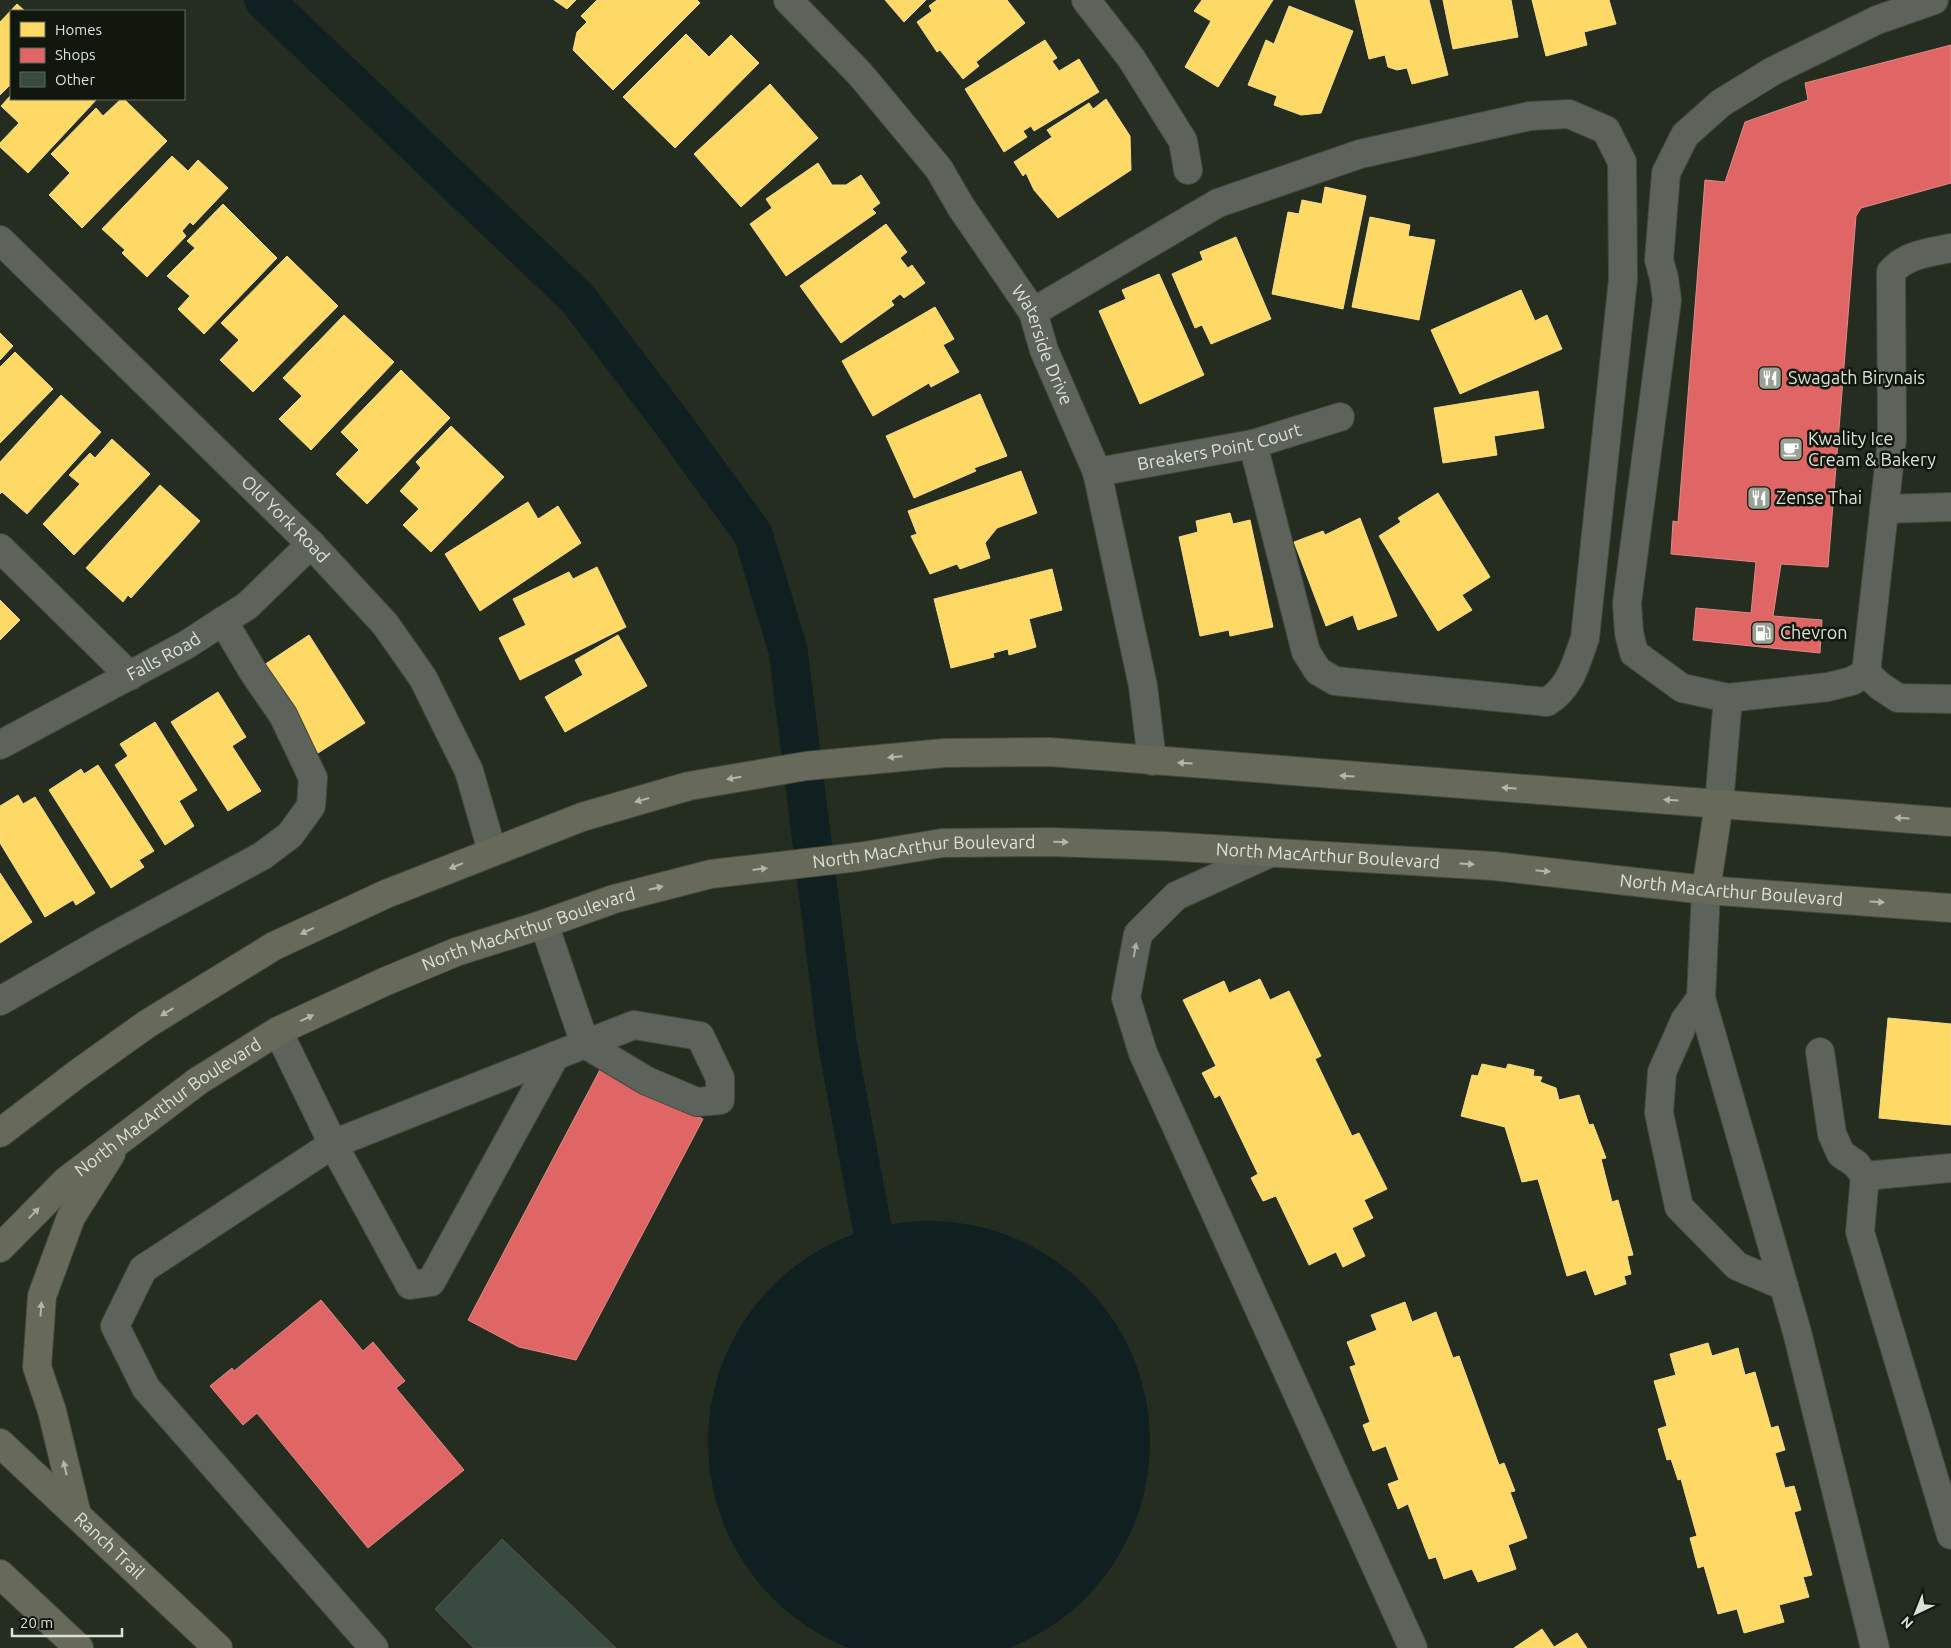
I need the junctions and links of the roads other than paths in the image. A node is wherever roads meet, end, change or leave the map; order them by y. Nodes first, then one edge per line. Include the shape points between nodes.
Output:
1 (788, 0) edge
2 (1086, 0) edge
3 (1934, 0) edge
4 (1188, 170) dead end
5 (0, 240) edge
6 (1951, 248) edge
7 (1033, 312) junction
8 (1340, 417) dead end
9 (1253, 444) junction
10 (1097, 472) junction
11 (1951, 507) edge
12 (1884, 509) junction
13 (311, 544) junction
14 (0, 548) edge
15 (223, 621) junction
16 (1866, 673) junction
17 (130, 676) junction
18 (1728, 698) junction
19 (1951, 699) edge
20 (0, 745) edge
21 (1152, 761) junction
22 (1719, 804) junction
23 (1951, 822) edge
24 (492, 851) junction
25 (1270, 853) junction
26 (1706, 890) junction
27 (1951, 908) edge
28 (544, 924) junction
29 (1701, 998) junction
30 (0, 1001) edge
31 (278, 1031) junction
32 (1820, 1052) dead end
33 (556, 1056) junction
34 (77, 1074) junction
35 (0, 1116) edge
36 (0, 1133) edge
37 (119, 1140) junction
38 (333, 1144) junction
39 (1951, 1168) edge
40 (1866, 1176) junction
41 (0, 1248) edge
42 (1784, 1286) junction
43 (0, 1443) edge
44 (76, 1515) junction
45 (1949, 1521) edge
46 (3, 1578) edge
47 (78, 1648) edge
48 (218, 1648) edge
49 (373, 1648) edge
50 (1413, 1648) edge
51 (1875, 1648) edge

1 - 7 street, Waterside Drive via 860,74 939,169 960,207
2 - 4 street via 1131,58 1183,141
3 - 18 street via 1877,20 1773,71 1721,103 1685,136 1666,173 1659,260 1667,300 1627,603 1629,633 1634,653 1682,688
5 - 13 street, Old York Road
6 - 12 street via 1915,256 1900,262 1891,272 1892,439
7 - 9 street via 1218,203 1360,154 1530,116 1569,114 1606,130 1622,162 1623,279 1586,638 1568,684 1554,697 1547,702 1335,681 1318,671 1306,652
7 - 10 street, Waterside Drive via 1044,350
8 - 9 street, Breakers Point Court
9 - 10 street, Breakers Point Court
10 - 21 street, Waterside Drive via 1143,686
11 - 12 street
12 - 16 street
13 - 15 street, Falls Road via 247,606
13 - 24 street, Old York Road via 385,624 423,678 469,771
14 - 17 street
15 - 17 street, Falls Road
15 - 30 street via 282,714 313,778 311,806 290,835 262,856
16 - 18 street via 1852,681 1828,687
16 - 19 street via 1898,698
17 - 20 street, Falls Road
18 - 22 street
22 -> 21 main road
21 -> 24 main road via 1050,752 944,753 806,766 689,786 582,817
23 -> 22 main road
22 - 26 main road
24 -> 34 main road via 386,894 274,946 147,1024
25 -> 26 main road, North MacArthur Boulevard via 1494,866
28 -> 25 main road, North MacArthur Boulevard via 614,899 711,874 942,844 1051,842
50 -> 25 street via 1143,1053 1126,998 1138,934 1176,896
26 -> 27 main road, North MacArthur Boulevard
26 - 29 street
31 -> 28 main road, North MacArthur Boulevard via 456,952
28 - 33 street via 585,1044
29 - 42 street
29 - 42 street via 1685,1020 1662,1072 1659,1113 1679,1207 1737,1266
31 - 37 main road, North MacArthur Boulevard via 198,1080
31 - 38 street
32 - 40 street via 1832,1134 1841,1154
33 - 38 street
33 - 38 street via 431,1282 410,1285
34 - 35 main road
34 - 36 main road
41 -> 37 main road, North MacArthur Boulevard via 66,1181
44 -> 37 main road via 52,1411 37,1367 42,1296 71,1217
38 - 49 street via 143,1269 116,1326 146,1388
39 - 40 street
40 - 45 street via 1860,1232
42 - 51 street
43 - 44 main road, Ranch Trail
44 - 48 main road, Ranch Trail
46 - 47 main road

